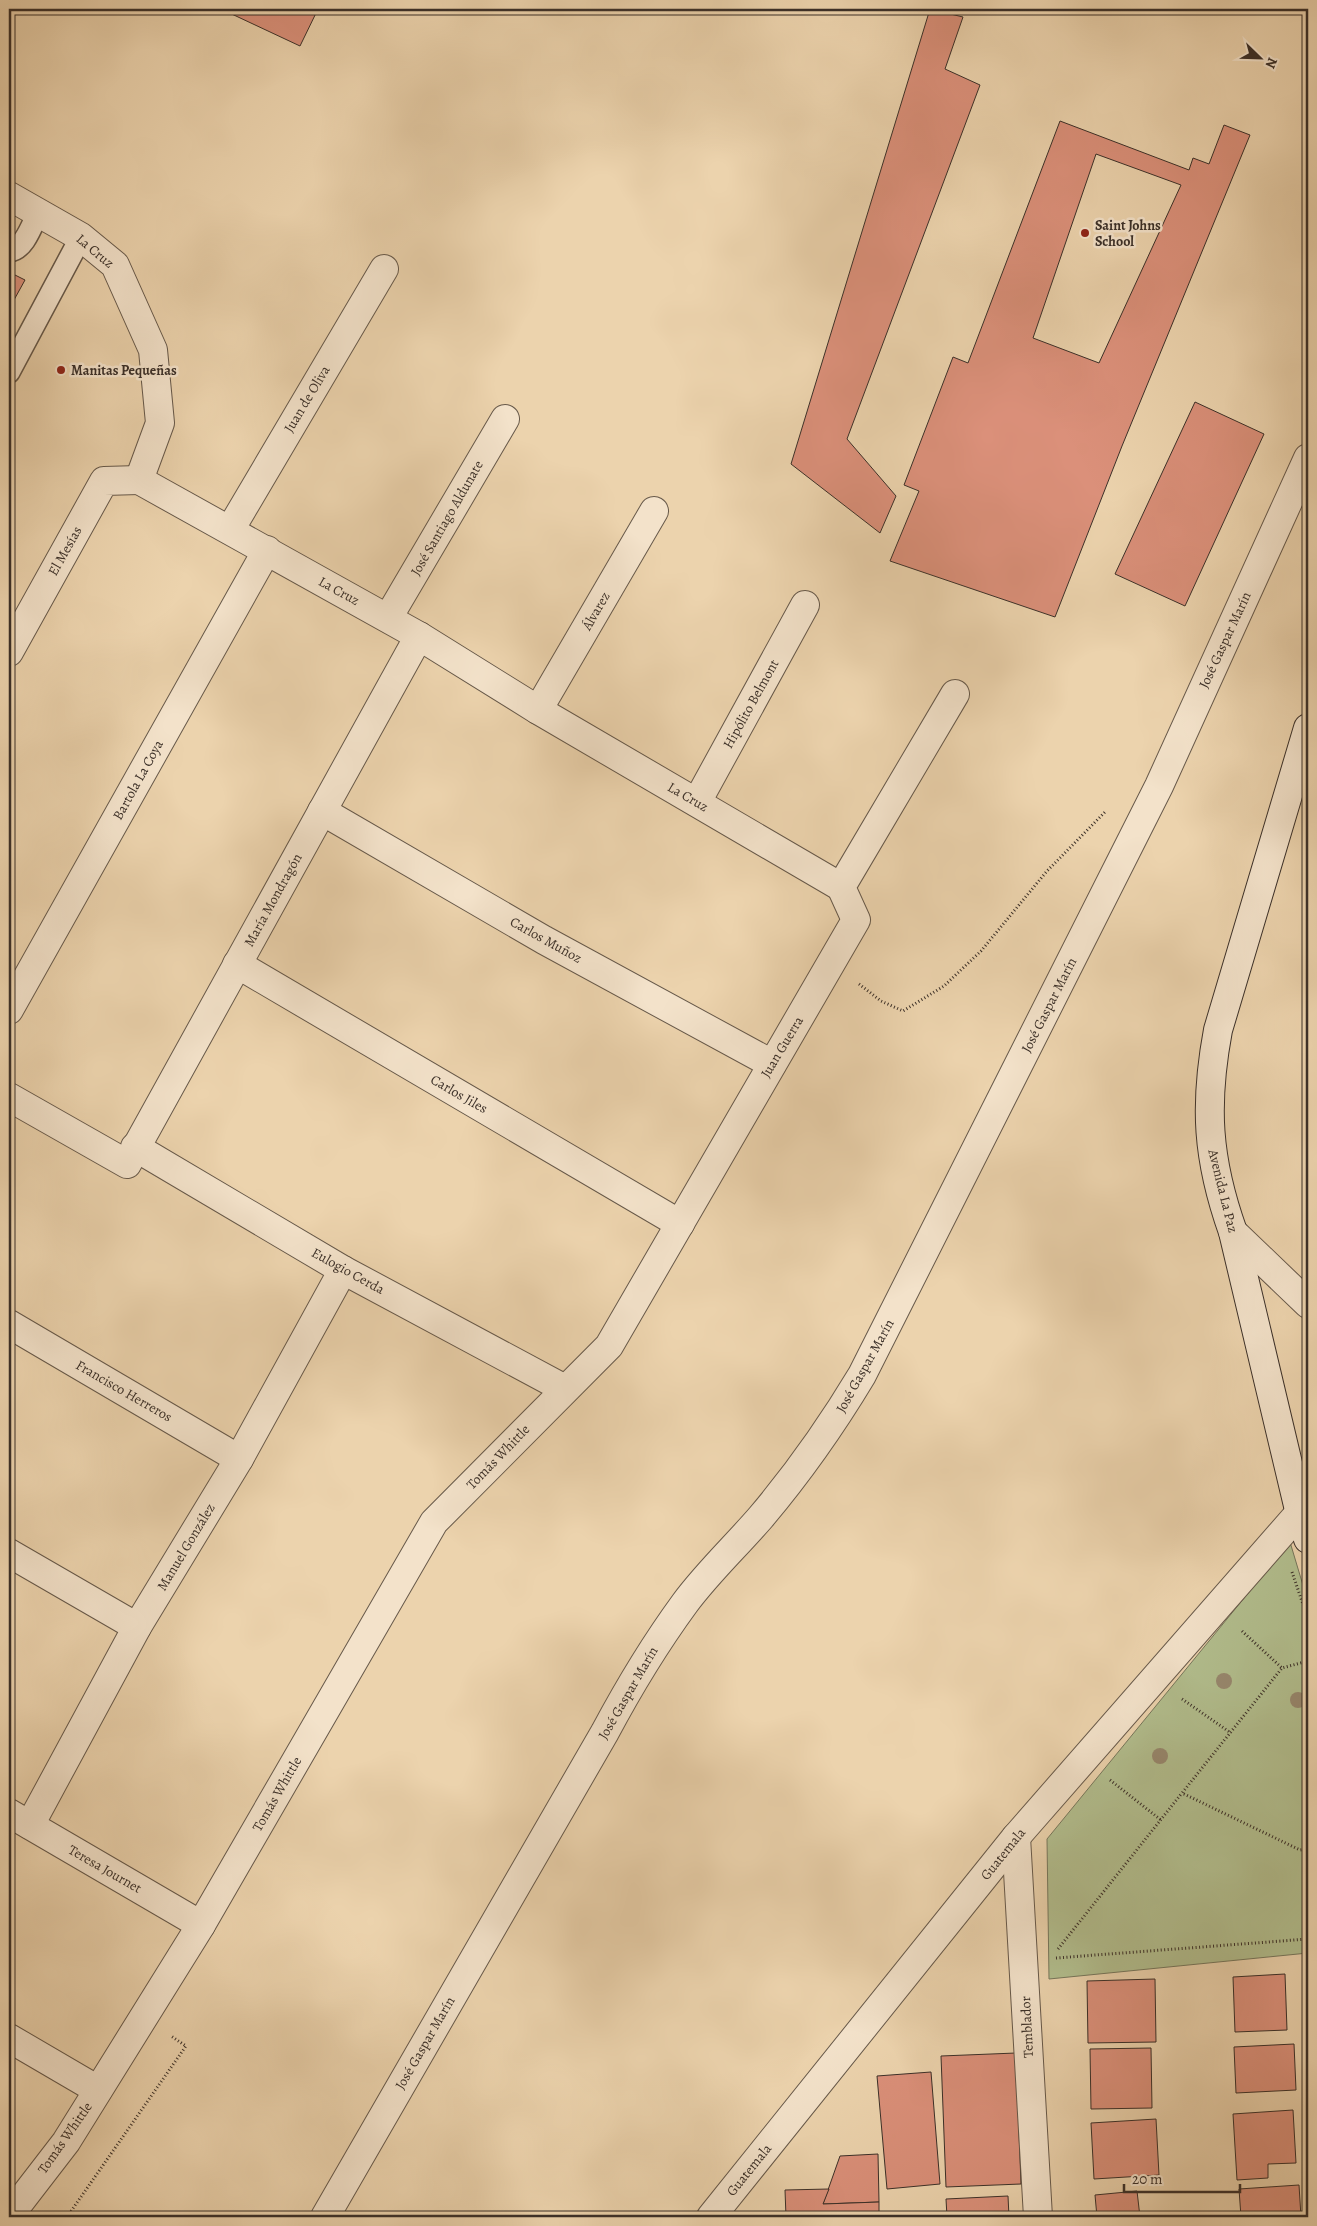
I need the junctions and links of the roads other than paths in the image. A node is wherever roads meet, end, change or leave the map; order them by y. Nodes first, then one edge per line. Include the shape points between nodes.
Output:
1 (9, 196) edge
2 (38, 213) junction
3 (81, 237) junction
4 (9, 251) edge
5 (384, 269) dead end
6 (9, 372) edge
7 (505, 419) dead end
8 (1308, 458) edge
9 (139, 480) junction
10 (654, 511) dead end
11 (230, 530) junction
12 (267, 550) junction
13 (805, 605) dead end
14 (388, 618) junction
15 (419, 636) junction
16 (9, 652) edge
17 (955, 694) dead end
18 (538, 710) junction
19 (1308, 728) edge
20 (697, 802) junction
21 (322, 811) junction
22 (841, 887) junction
23 (237, 964) junction
24 (9, 1010) edge
25 (772, 1064) junction
26 (9, 1097) edge
27 (131, 1156) junction
28 (680, 1224) junction
29 (1233, 1232) junction
30 (344, 1270) junction
31 (1308, 1304) edge
32 (9, 1324) edge
33 (565, 1388) junction
34 (239, 1459) junction
35 (1305, 1519) edge
36 (9, 1553) edge
37 (136, 1627) junction
38 (19, 1819) edge
39 (1016, 1837) junction
40 (201, 1925) junction
41 (9, 2038) edge
42 (98, 2090) junction
43 (9, 2216) edge
44 (714, 2216) edge
45 (326, 2217) edge
46 (1038, 2217) edge

1 - 2 street, La Cruz
2 - 3 street, La Cruz
2 - 4 lane via 20,246
3 - 6 lane
3 - 9 street, La Cruz via 115,265 153,350 160,423
5 - 11 street, Juan de Oliva
7 - 14 street, José Santiago Aldunate
8 - 45 street, José Gaspar Marín via 1158,786 862,1375 800,1468 760,1518 715,1564 629,1686
9 - 11 street, La Cruz
9 - 16 street, El Mesías via 104,481
10 - 18 street, Álvarez
11 - 12 street, La Cruz
12 - 14 street, La Cruz
12 - 24 street, Bartola La Coya
13 - 20 street, Hipólito Belmont
14 - 15 street, La Cruz
15 - 18 street, La Cruz
15 - 21 street, María Mondragón
17 - 22 street
18 - 20 street, La Cruz
19 - 29 street, Avenida La Paz via 1218,1030 1212,1065 1208,1100 1210,1135 1222,1200
20 - 22 street, La Cruz
21 - 23 street, María Mondragón
21 - 25 street, Carlos Muñoz via 544,940
22 - 25 street, Juan Guerra via 856,920
23 - 27 street, María Mondragón
23 - 28 street, Carlos Jiles
25 - 28 street, Juan Guerra
26 - 27 street, Eulogio Cerda
27 - 30 street, Eulogio Cerda
28 - 33 street, Juan Guerra via 609,1346
29 - 31 street
29 - 35 street, Avenida La Paz
30 - 33 street, Eulogio Cerda
30 - 34 street, Manuel González
32 - 34 street, Francisco Herreros
33 - 40 street, Tomás Whittle via 434,1522
34 - 37 street, Manuel González
35 - 39 street, Guatemala
36 - 37 street
37 - 38 street, Manuel González
38 - 40 street, Teresa Journet
39 - 44 street, Guatemala
39 - 46 street, Temblador
40 - 42 street, Tomás Whittle
41 - 42 street
42 - 43 street, Tomás Whittle via 66,2142

